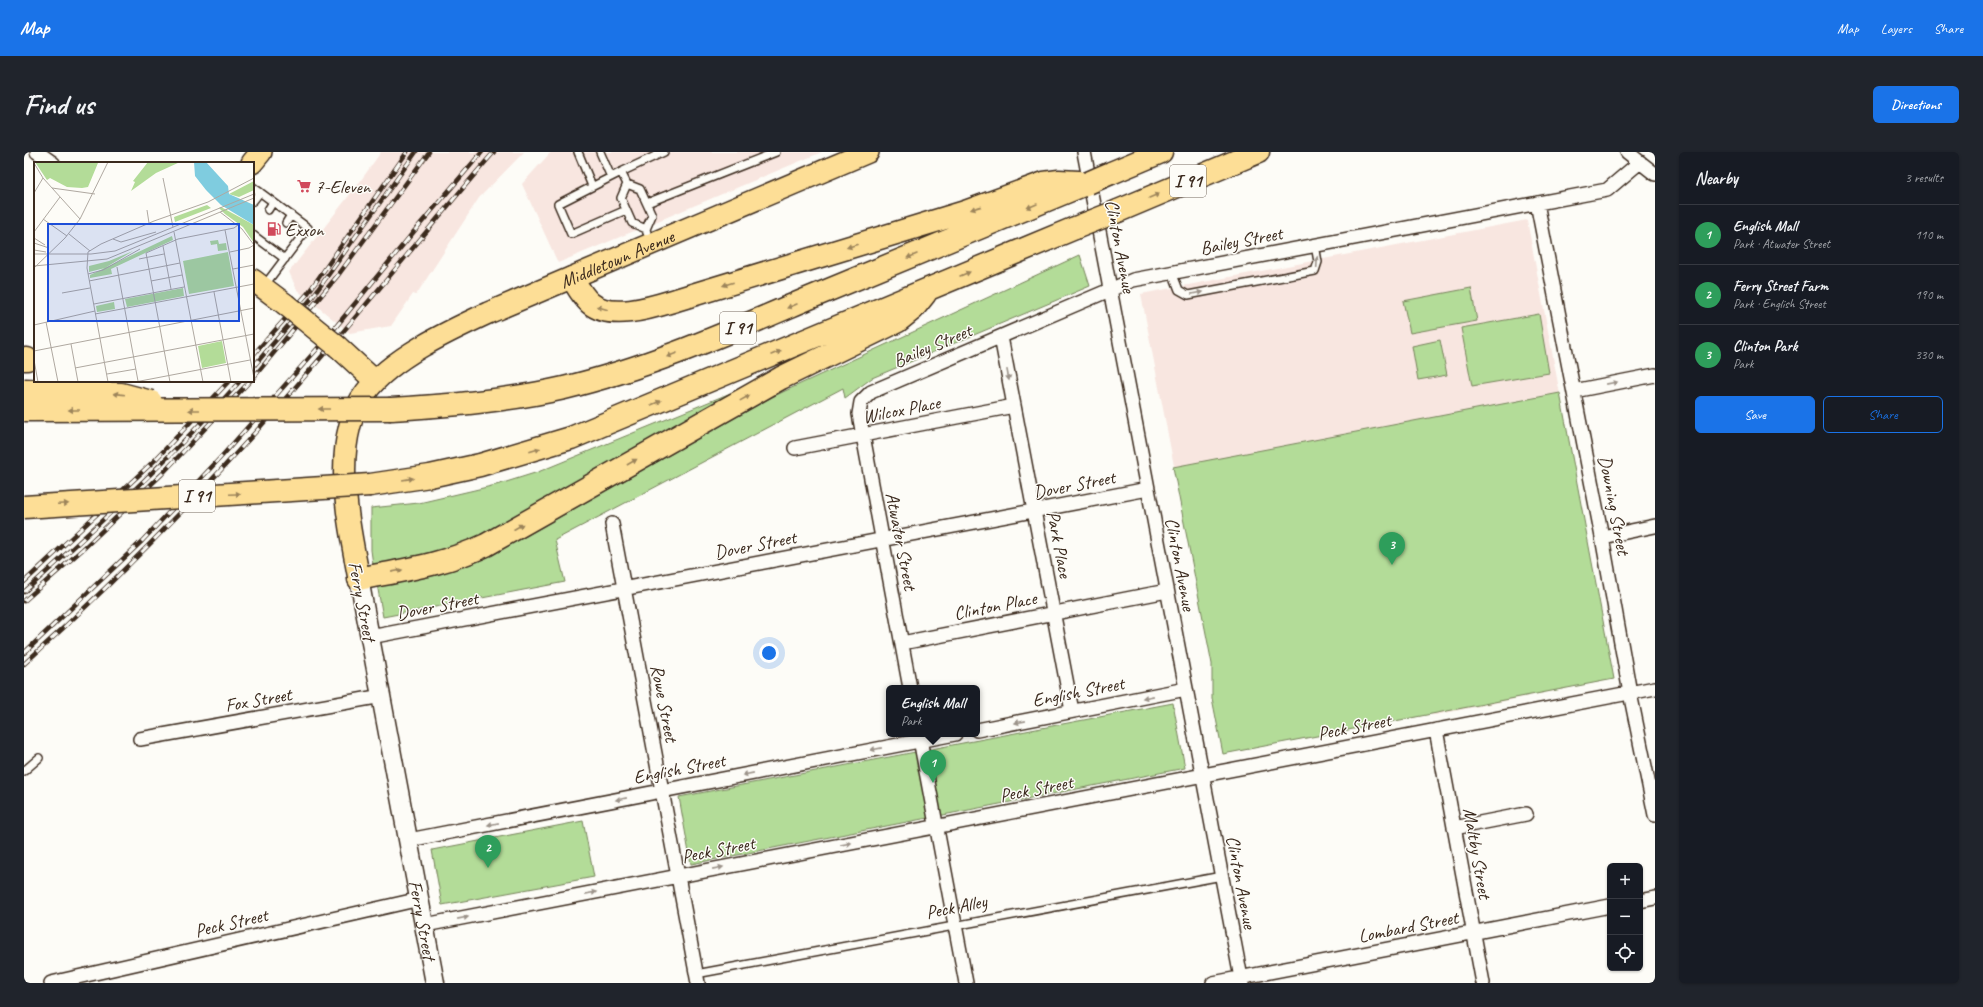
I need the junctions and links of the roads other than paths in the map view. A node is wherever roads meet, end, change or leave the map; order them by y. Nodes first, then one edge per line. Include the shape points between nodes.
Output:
1 (37, 152) edge
2 (261, 152) edge
3 (578, 152) edge
4 (600, 152) edge
5 (664, 152) edge
6 (776, 152) edge
7 (868, 152) edge
8 (1084, 152) edge
9 (1161, 152) edge
10 (1258, 152) edge
11 (1627, 152) edge
12 (52, 162) edge
13 (253, 162) edge
14 (1640, 162) junction
15 (621, 172) junction
16 (1655, 174) edge
17 (611, 177) junction
18 (627, 184) junction
19 (1074, 185) junction
20 (592, 186) junction
21 (254, 188) edge
22 (260, 192) junction
23 (254, 200) edge
24 (273, 202) junction
25 (647, 203) junction
26 (1537, 203) junction
27 (268, 210) dead end
28 (626, 210) junction
29 (291, 215) junction
30 (286, 223) dead end
31 (254, 236) edge
32 (649, 237) junction
33 (1316, 245) junction
34 (285, 259) junction
35 (1172, 272) junction
36 (572, 278) junction
37 (258, 284) edge
38 (929, 289) junction
39 (1110, 290) junction
40 (1001, 336) junction
41 (1655, 375) edge
42 (375, 381) junction
43 (51, 382) edge
44 (24, 390) edge
45 (1574, 391) junction
46 (861, 402) joint
47 (1014, 406) junction
48 (24, 410) edge
49 (169, 410) junction
50 (863, 435) junction
51 (795, 448) dead end
52 (1148, 489) junction
53 (24, 507) edge
54 (1034, 510) junction
55 (612, 524) dead end
56 (1655, 526) edge
57 (1602, 537) junction
58 (882, 539) junction
59 (359, 579) junction
60 (624, 588) junction
61 (1167, 591) junction
62 (1054, 612) junction
63 (370, 637) junction
64 (902, 643) junction
65 (909, 685) edge
66 (1655, 688) edge
67 (1186, 690) junction
68 (1630, 693) junction
69 (382, 696) junction
70 (1072, 711) junction
71 (980, 729) edge
72 (1436, 730) junction
73 (919, 737) edge
74 (140, 739) dead end
75 (39, 758) dead end
76 (24, 771) edge
77 (1202, 775) junction
78 (662, 791) junction
79 (1526, 814) dead end
80 (1655, 815) edge
81 (936, 826) junction
82 (1454, 828) junction
83 (409, 840) junction
84 (678, 876) junction
85 (1222, 876) junction
86 (420, 898) junction
87 (1655, 898) edge
88 (1643, 900) edge
89 (1607, 907) edge
90 (425, 925) junction
91 (956, 925) junction
92 (1473, 932) junction
93 (697, 978) edge
94 (1242, 980) edge
95 (51, 983) edge
96 (436, 983) edge
97 (966, 983) edge
98 (1212, 983) edge
99 (1483, 983) edge

1 - 12 street
2 - 13 main road
3 - 20 lane
4 - 17 lane
5 - 15 lane
6 - 25 lane
7 - 32 main road, Middletown Avenue
8 - 39 street, Clinton Avenue
9 - 19 highway, I 91, bridge
38 -> 10 highway, I 91, bridge
11 - 14 street
14 - 16 street
14 - 26 street, Bailey Street via 1607,190
15 - 17 lane
15 - 18 lane
17 - 20 lane
18 - 25 lane via 640,189
18 - 28 lane via 621,198
19 -> 36 highway via 1044,183 933,222 640,309 613,311 593,305
19 -> 49 highway, I 91, bridge via 708,341 610,376 562,388 514,398 458,405 391,409
20 - 28 lane via 558,204 571,234
21 - 22 lane
22 - 23 lane
22 - 24 lane
24 - 27 lane
24 - 29 lane
25 - 32 lane via 652,215
26 - 33 street, Bailey Street
26 - 45 street, Downing Street
28 - 32 lane via 632,223
29 - 30 lane
29 - 34 lane via 308,228
31 - 34 lane via 270,244
32 - 36 main road, Middletown Avenue
33 - 35 street, Bailey Street
35 -> 33 lane via 1179,290 1188,295 1315,271 1318,262
34 - 37 lane
35 - 39 street, Bailey Street via 1133,280
36 - 42 main road, Middletown Avenue via 455,329 391,368
37 - 42 main road, bridge via 338,346
53 -> 38 highway, I 91, bridge via 370,485 480,465 571,438
59 -> 38 highway via 441,562 486,544 781,378 898,321
39 - 40 street, Bailey Street
39 - 52 street, Clinton Avenue
40 - 46 street, Bailey Street via 871,392
40 -> 47 street, Park Place
45 -> 41 street
42 - 59 main road, Ferry Street via 355,409 349,426 347,445 347,504
43 - 48 main road
49 -> 44 highway, bridge via 121,394
45 - 57 street, Downing Street
46 - 50 street, Atwater Street via 859,414
47 - 50 street, Wilcox Place
47 - 54 street, Park Place
49 -> 48 highway, I 91, bridge
50 - 51 street, Wilcox Place
50 - 58 street, Atwater Street
52 - 54 street, Dover Street
52 - 61 street, Clinton Avenue
54 - 58 street, Dover Street
54 - 62 street, Park Place
55 - 60 street, Rowe Street
56 - 57 street
57 - 68 street, Downing Street
58 - 60 street, Dover Street
58 - 64 street, Atwater Street
59 - 63 main road, Ferry Street
60 - 63 street, Dover Street
60 - 78 street, Rowe Street
61 - 62 street, Clinton Place
61 - 67 street, Clinton Avenue
62 - 64 street, Clinton Place
62 - 70 street, Park Place
63 - 69 main road, Ferry Street
64 - 65 street, Atwater Street
66 - 68 street, Peck Street
67 -> 70 street, English Street
67 - 77 street, Clinton Avenue
68 - 72 street, Peck Street
68 - 80 street, Downing Street
69 - 74 street, Fox Street
69 - 83 main road, Ferry Street
70 -> 71 street, English Street
72 - 77 street, Peck Street
72 - 82 street, Maltby Street
73 -> 78 street, English Street
73 - 81 street
75 - 76 lane
77 - 81 street, Peck Street
77 - 85 street, Clinton Avenue
78 -> 83 street, English Street
78 - 84 street, Rowe Street
79 - 82 street
84 -> 81 street, Peck Street
81 - 91 street
82 - 92 street, Maltby Street
83 - 86 main road, Ferry Street
90 -> 84 street, Peck Street
84 - 93 street, Rowe Street
85 - 91 lane, Peck Alley
85 - 94 street, Clinton Avenue
86 - 90 main road, Ferry Street
86 - 95 street, Peck Street
87 - 88 street
89 - 92 street, Lombard Street
90 - 96 main road, Ferry Street
91 - 93 lane, Peck Alley
91 - 97 street
92 - 94 street, Lombard Street
92 - 99 street, Maltby Street
94 - 98 street, Lombard Street

